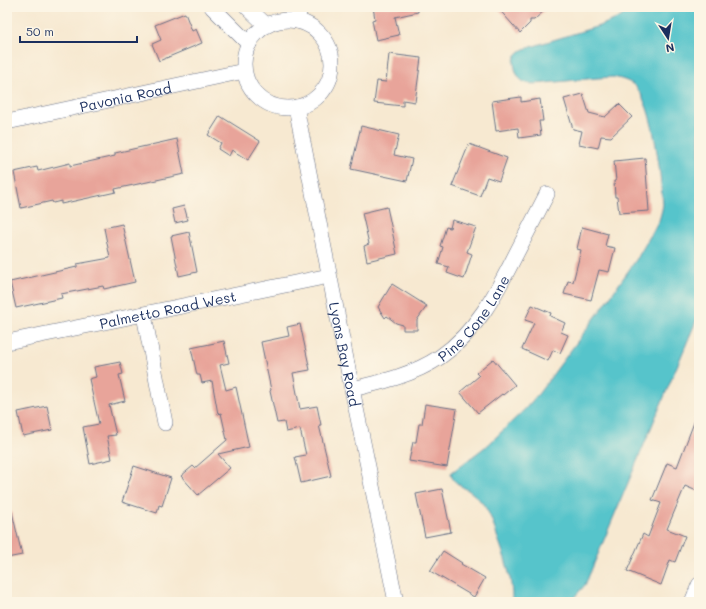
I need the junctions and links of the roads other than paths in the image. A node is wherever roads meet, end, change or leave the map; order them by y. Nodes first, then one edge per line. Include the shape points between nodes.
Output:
1 (212, 7) edge
2 (247, 7) edge
3 (299, 14) edge
4 (266, 26) junction
5 (249, 44) junction
6 (244, 71) junction
7 (296, 107) junction
8 (7, 122) edge
9 (547, 194) dead end
10 (329, 276) junction
11 (144, 315) junction
12 (7, 342) edge
13 (352, 389) junction
14 (165, 423) dead end
15 (699, 585) edge
16 (396, 602) edge
17 (692, 602) edge

1 - 5 street
2 - 4 street
3 - 4 street
3 - 7 street via 320,34 327,45 331,57 331,71 320,94
4 - 5 street
5 - 6 street via 244,60
6 - 7 street via 257,95 269,103 282,107
6 - 8 street, Pavonia Road
7 - 10 street, Lyons Bay Road
9 - 13 street, Pine Cone Lane via 485,311 457,343 440,357 419,368 397,377
10 - 11 street, Palmetto Road West
10 - 13 street, Lyons Bay Road
11 - 12 street, Palmetto Road West
11 - 14 street
13 - 16 street, Lyons Bay Road
15 - 17 street

